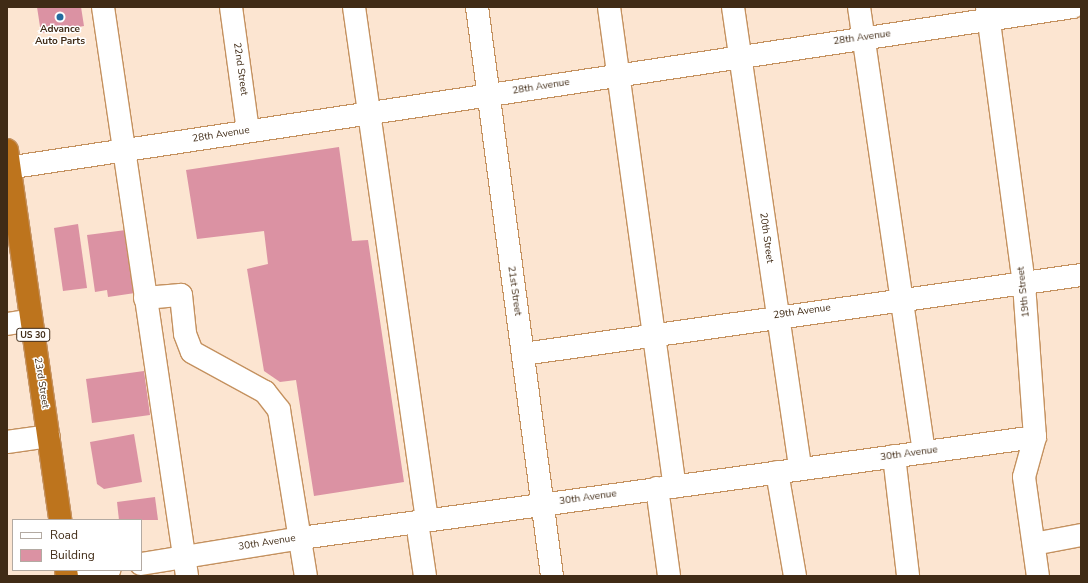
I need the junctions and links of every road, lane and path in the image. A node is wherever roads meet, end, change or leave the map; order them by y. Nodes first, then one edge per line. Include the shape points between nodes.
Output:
1 (103, 7) edge
2 (231, 7) edge
3 (354, 7) edge
4 (477, 7) edge
5 (609, 7) edge
6 (734, 7) edge
7 (859, 7) edge
8 (1073, 7) edge
9 (988, 14) edge
10 (863, 38) junction
11 (741, 55) junction
12 (618, 75) junction
13 (488, 95) junction
14 (370, 114) junction
15 (248, 131) junction
16 (123, 150) junction
17 (8, 162) edge
18 (1081, 275) edge
19 (1024, 284) junction
20 (145, 298) junction
21 (902, 299) junction
22 (777, 316) junction
23 (31, 320) junction
24 (7, 324) edge
25 (653, 334) junction
26 (523, 354) junction
27 (49, 436) junction
28 (1035, 437) junction
29 (7, 442) edge
30 (924, 452) junction
31 (894, 456) junction
32 (800, 468) junction
33 (777, 472) junction
34 (666, 487) junction
35 (542, 505) junction
36 (60, 519) edge
37 (422, 521) junction
38 (1081, 535) edge
39 (301, 538) junction
40 (1034, 544) junction
41 (142, 564) edge
42 (186, 566) edge
43 (104, 571) edge
44 (77, 576) edge
45 (306, 576) edge
46 (425, 576) edge
47 (552, 576) edge
48 (669, 576) edge
49 (795, 576) edge
50 (908, 576) edge
51 (1038, 576) edge

1 - 16 street
2 - 15 street, 22nd Street
3 - 14 street
4 - 13 street, 21st Street
5 - 12 street
6 - 11 street, 20th Street
7 - 10 street
8 - 9 street, 28th Avenue
9 - 10 street, 28th Avenue
9 - 19 street, 19th Street
10 - 11 street, 28th Avenue
10 - 21 street
11 - 12 street, 28th Avenue
11 - 22 street, 20th Street
12 - 13 street, 28th Avenue
12 - 25 street
13 - 14 street, 28th Avenue
13 - 26 street, 21st Street
14 - 15 street, 28th Avenue
14 - 37 street
15 - 16 street, 28th Avenue
16 - 17 street, 28th Avenue
16 - 20 street
17 - 23 highway, 23rd Street / US 30
18 - 19 street, 29th Avenue
19 - 21 street, 29th Avenue
19 - 28 street, 19th Street
20 - 39 street via 180,295 185,334 192,352 265,392 279,410
20 - 42 street
21 - 22 street, 29th Avenue
21 - 30 street
22 - 25 street, 29th Avenue
22 - 32 street, 20th Street
23 - 24 street
23 - 27 highway, 23rd Street / US 30
25 - 26 street, 29th Avenue
25 - 34 street
26 - 35 street, 21st Street
27 - 29 street
27 - 36 highway, 23rd Street / US 30
28 - 30 street, 30th Avenue
28 - 40 street, 19th Street via 1024,477
30 - 31 street, 30th Avenue
31 - 32 street, 30th Avenue
31 - 50 street
32 - 33 street, 30th Avenue
33 - 34 street, 30th Avenue
33 - 49 street
34 - 35 street, 30th Avenue
34 - 48 street
35 - 37 street, 30th Avenue
35 - 47 street, 21st Street
37 - 39 street, 30th Avenue
37 - 46 street
38 - 40 street
39 - 42 street, 30th Avenue
39 - 45 street
40 - 51 street, 19th Street
41 - 42 street, 30th Avenue
43 - 44 street

